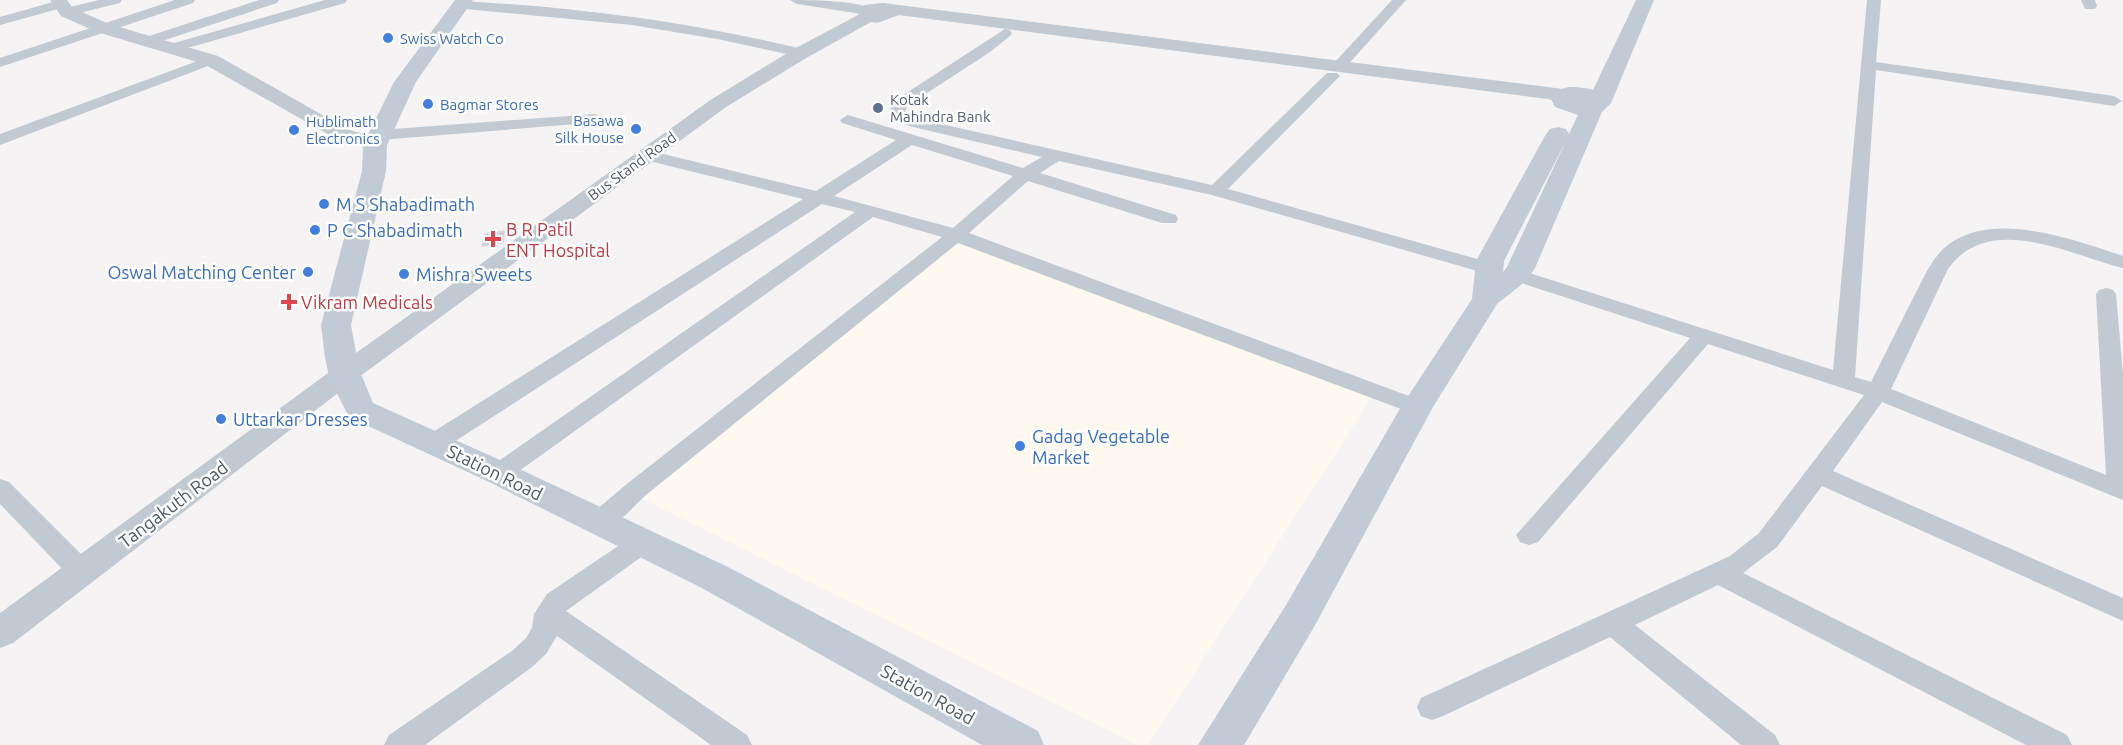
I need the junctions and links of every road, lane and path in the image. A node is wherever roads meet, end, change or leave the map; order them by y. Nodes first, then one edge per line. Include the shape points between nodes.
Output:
1 (115, 0) edge
2 (188, 0) edge
3 (272, 0) edge
4 (340, 0) edge
5 (797, 0) edge
6 (1399, 0) edge
7 (1632, 0) edge
8 (1645, 0) edge
9 (1874, 0) edge
10 (462, 2) edge
11 (62, 5) edge
12 (882, 10) edge
13 (0, 21) edge
14 (103, 28) junction
15 (1005, 33) junction
16 (148, 41) junction
17 (172, 48) junction
18 (801, 53) junction
19 (211, 60) junction
20 (0, 63) edge
21 (1869, 65) junction
22 (1336, 70) junction
23 (1578, 101) junction
24 (2114, 101) dead end
25 (595, 119) dead end
26 (848, 120) dead end
27 (910, 139) junction
28 (0, 140) edge
29 (378, 140) junction
30 (1058, 154) junction
31 (647, 155) junction
32 (1025, 175) junction
33 (1216, 191) junction
34 (818, 197) junction
35 (870, 210) junction
36 (1168, 219) dead end
37 (956, 235) junction
38 (2123, 262) edge
39 (1516, 275) junction
40 (1487, 284) junction
41 (2106, 294) dead end
42 (1704, 336) junction
43 (345, 374) junction
44 (1843, 381) junction
45 (1878, 392) junction
46 (1417, 407) junction
47 (434, 443) junction
48 (498, 473) junction
49 (1818, 474) junction
50 (0, 488) edge
51 (2122, 490) edge
52 (598, 523) junction
53 (1529, 535) dead end
54 (642, 543) junction
55 (82, 572) junction
56 (1718, 573) junction
57 (2123, 610) edge
58 (548, 614) junction
59 (1612, 622) junction
60 (0, 633) edge
61 (1432, 707) dead end
62 (400, 745) edge
63 (736, 745) edge
64 (1022, 745) edge
65 (1220, 745) edge
66 (1764, 745) edge
67 (2056, 745) edge

1 - 11 street
2 - 14 street
3 - 16 street
4 - 17 street
5 - 12 street
6 - 22 street
7 - 23 main road
8 - 23 main road
9 - 21 street
10 - 18 street via 657,23
10 - 29 main road, Station Road via 405,82
11 - 13 street
11 - 14 street
12 - 15 street
12 - 18 street, Bus Stand Road
12 - 22 street
14 - 16 street
14 - 20 street
15 - 22 street
15 - 30 street via 900,104 897,112 903,119 919,124
16 - 17 street
17 - 19 street
18 - 31 street, Bus Stand Road via 719,102
19 - 28 street
19 - 29 street via 340,133
21 - 24 street
21 - 44 street
22 - 23 street
22 - 33 street
23 - 39 main road
23 - 40 main road via 1490,261
25 - 29 street
26 - 27 street
27 - 32 street
27 - 34 street
29 - 43 main road, Station Road via 336,325
30 - 32 street
30 - 33 street
31 - 34 street
31 - 43 street, Bus Stand Road
32 - 36 street
32 - 37 street
33 - 40 street
34 - 35 street
34 - 47 street
35 - 37 street
35 - 48 street
37 - 46 street
37 - 52 street
38 - 45 street via 2049,241 2006,234 1963,244 1938,269
39 - 40 main road
39 - 42 street
40 - 46 main road
41 - 51 street
42 - 44 street
42 - 53 street
43 - 47 main road, Station Road via 349,392 361,410
43 - 55 street, Tangakuth Road
44 - 45 street
45 - 49 street
45 - 51 street
46 - 65 main road via 1300,616
47 - 48 main road, Station Road
48 - 52 main road, Station Road
49 - 56 street via 1768,540 1740,563
49 - 57 street
50 - 55 street
52 - 54 main road, Station Road
54 - 58 street via 575,587
54 - 64 main road, Station Road via 714,577
55 - 60 street, Tangakuth Road
56 - 59 street
56 - 67 street
58 - 62 street via 546,630 522,659
58 - 63 street
59 - 61 street
59 - 66 street

